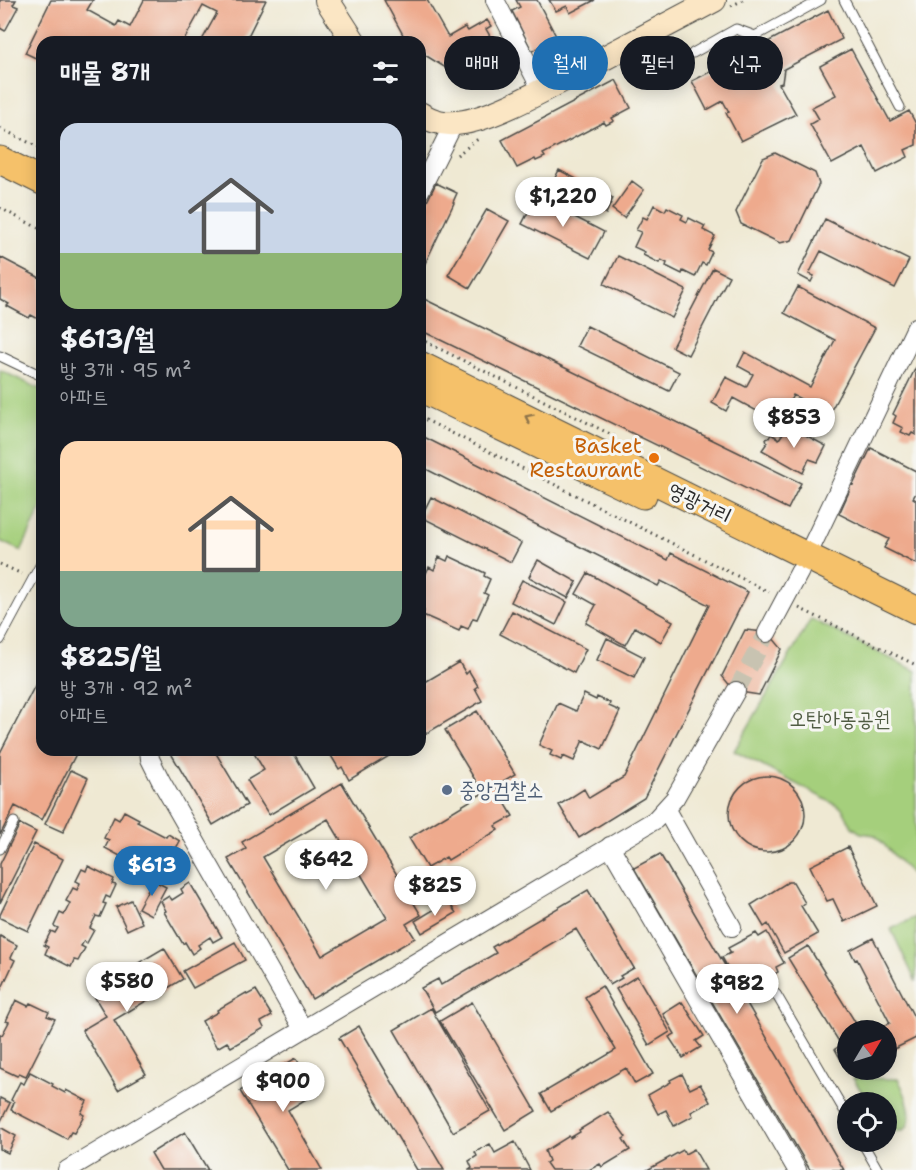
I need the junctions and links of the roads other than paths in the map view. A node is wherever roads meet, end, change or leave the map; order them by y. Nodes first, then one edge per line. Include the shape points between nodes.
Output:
1 (327, 0) edge
2 (495, 0) edge
3 (714, 0) edge
4 (821, 0) edge
5 (844, 0) edge
6 (350, 36) edge
7 (695, 52) edge
8 (542, 91) junction
9 (900, 107) dead end
10 (426, 117) edge
11 (454, 123) junction
12 (0, 160) edge
13 (36, 178) edge
14 (426, 179) edge
15 (0, 180) edge
16 (36, 198) edge
17 (916, 327) edge
18 (0, 356) edge
19 (426, 367) edge
20 (36, 373) edge
21 (426, 391) edge
22 (803, 563) junction
23 (36, 572) edge
24 (916, 610) edge
25 (916, 629) edge
26 (767, 633) tunnel mouth
27 (0, 639) edge
28 (736, 691) tunnel mouth
29 (150, 756) edge
30 (666, 810) junction
31 (14, 822) dead end
32 (610, 846) junction
33 (0, 849) edge
34 (732, 927) dead end
35 (776, 994) dead end
36 (303, 1029) junction
37 (837, 1098) edge
38 (868, 1152) edge
39 (67, 1170) edge
40 (797, 1170) edge
41 (878, 1170) edge

1 - 6 street
2 - 8 street
3 - 8 street
4 - 7 lane via 755,36 736,29
5 - 9 lane
8 - 11 street via 482,117
10 - 11 street via 440,123
11 - 14 street
12 - 13 main road
15 - 16 main road
17 - 22 street
18 - 20 lane
22 -> 19 main road, 영광거리
21 - 22 main road, 영광거리
22 - 24 main road, 영광거리
22 - 25 main road, 영광거리
22 - 26 street
23 - 27 lane
28 - 30 street
29 - 36 street
30 - 32 street
30 - 34 street
31 - 33 lane
32 - 36 street
32 - 40 street
35 - 37 lane
36 - 39 street
38 - 41 lane

